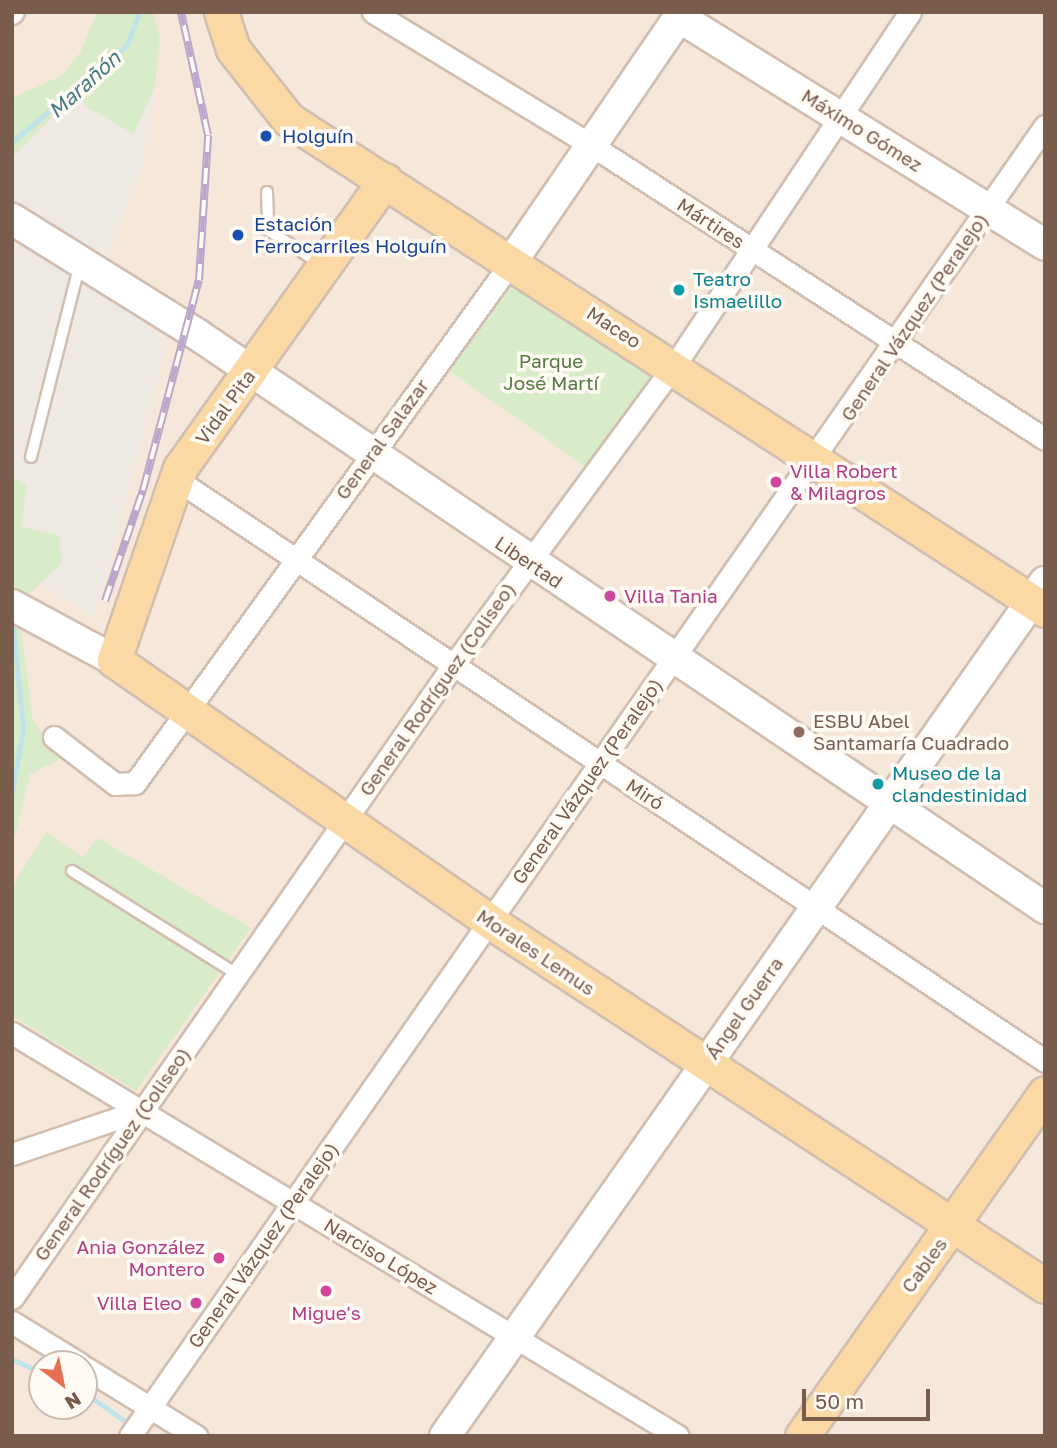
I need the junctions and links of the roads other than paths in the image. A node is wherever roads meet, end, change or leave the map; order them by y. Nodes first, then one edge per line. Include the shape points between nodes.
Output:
1 (221, 12) edge
2 (373, 12) edge
3 (910, 12) edge
4 (680, 15) edge
5 (838, 115) junction
6 (1045, 126) edge
7 (591, 145) junction
8 (385, 180) junction
9 (267, 192) dead end
10 (987, 208) junction
11 (12, 219) edge
12 (1045, 245) edge
13 (751, 248) junction
14 (512, 261) junction
15 (80, 262) junction
16 (325, 267) junction
17 (897, 342) junction
18 (674, 366) junction
19 (251, 372) junction
20 (1045, 439) edge
21 (371, 453) junction
22 (31, 457) dead end
23 (816, 461) junction
24 (176, 479) junction
25 (298, 559) junction
26 (528, 561) junction
27 (1040, 598) edge
28 (21, 610) edge
29 (674, 657) junction
30 (114, 660) junction
31 (454, 664) junction
32 (192, 711) junction
33 (54, 737) dead end
34 (599, 764) junction
35 (888, 802) junction
36 (346, 818) junction
37 (72, 871) dead end
38 (815, 906) junction
39 (1045, 908) edge
40 (489, 921) junction
41 (237, 974) junction
42 (12, 1033) edge
43 (1045, 1061) edge
44 (705, 1065) junction
45 (1045, 1093) edge
46 (142, 1110) junction
47 (12, 1154) edge
48 (292, 1203) junction
49 (954, 1224) junction
50 (1045, 1286) edge
51 (12, 1298) edge
52 (12, 1322) edge
53 (515, 1336) junction
54 (58, 1350) edge
55 (98, 1375) edge
56 (149, 1407) junction
57 (130, 1436) edge
58 (196, 1436) edge
59 (445, 1436) edge
60 (678, 1436) edge
61 (802, 1436) edge

1 - 8 main road, Maceo via 233,49 288,119
2 - 7 street, Mártires
3 - 5 street, General Rodríguez (Coliseo)
4 - 5 street, Máximo Gómez
4 - 7 street, General Salazar
5 - 10 street, Máximo Gómez
5 - 13 street, General Rodríguez (Coliseo)
6 - 10 street, General Vázquez (Peralejo)
7 - 13 street, Mártires
7 - 14 street, General Salazar
8 - 14 main road, Maceo
8 - 16 main road, Vidal Pita
9 - 16 lane via 268,230
10 - 12 street, Máximo Gómez
10 - 17 street, General Vázquez (Peralejo)
11 - 15 street, Libertad
13 - 17 street, Mártires
13 - 18 street, General Rodríguez (Coliseo)
14 - 18 main road, Maceo
14 - 21 street, General Salazar
15 - 19 street, Libertad
15 - 22 lane
16 - 19 main road, Vidal Pita
17 - 20 street, Mártires
17 - 23 street, General Vázquez (Peralejo)
18 - 23 main road, Maceo
18 - 26 street, General Rodríguez (Coliseo)
19 - 21 street, Libertad
19 - 24 main road, Vidal Pita
21 - 25 street, General Salazar
21 - 26 street, Libertad
23 - 27 main road, Maceo
23 - 29 street, General Vázquez (Peralejo)
24 - 25 street, Miró
24 - 30 main road, Vidal Pita
25 - 31 street, Miró
25 - 32 street, General Salazar
26 - 29 street, Libertad
26 - 31 street, General Rodríguez (Coliseo)
27 - 35 street, Ángel Guerra
28 - 30 street, Morales Lemus
29 - 34 street, General Vázquez (Peralejo)
29 - 35 street, Libertad
30 - 32 main road, Morales Lemus
31 - 34 street, Miró
31 - 36 street, General Rodríguez (Coliseo)
32 - 33 street, General Salazar via 135,783 123,787
32 - 36 main road, Morales Lemus
34 - 38 street, Miró
34 - 40 street, General Vázquez (Peralejo)
35 - 38 street, Ángel Guerra
35 - 39 street, Libertad
36 - 40 main road, Morales Lemus
36 - 41 street, General Rodríguez (Coliseo)
37 - 41 lane
38 - 43 street, Miró
38 - 44 street, Ángel Guerra
40 - 44 main road, Morales Lemus
40 - 48 street, General Vázquez (Peralejo)
41 - 46 street, General Rodríguez (Coliseo)
42 - 46 street, Narciso López
44 - 49 main road, Morales Lemus
44 - 53 street, Ángel Guerra
45 - 49 main road, Cables
46 - 47 street
46 - 48 street, Narciso López
46 - 51 street, General Rodríguez (Coliseo)
48 - 53 street, Narciso López
48 - 56 street, General Vázquez (Peralejo)
49 - 50 main road, Morales Lemus
49 - 61 main road, Cables
52 - 54 street
53 - 59 street, Ángel Guerra
53 - 60 street, Narciso López
55 - 56 street
56 - 57 street, General Vázquez (Peralejo)
56 - 58 street

